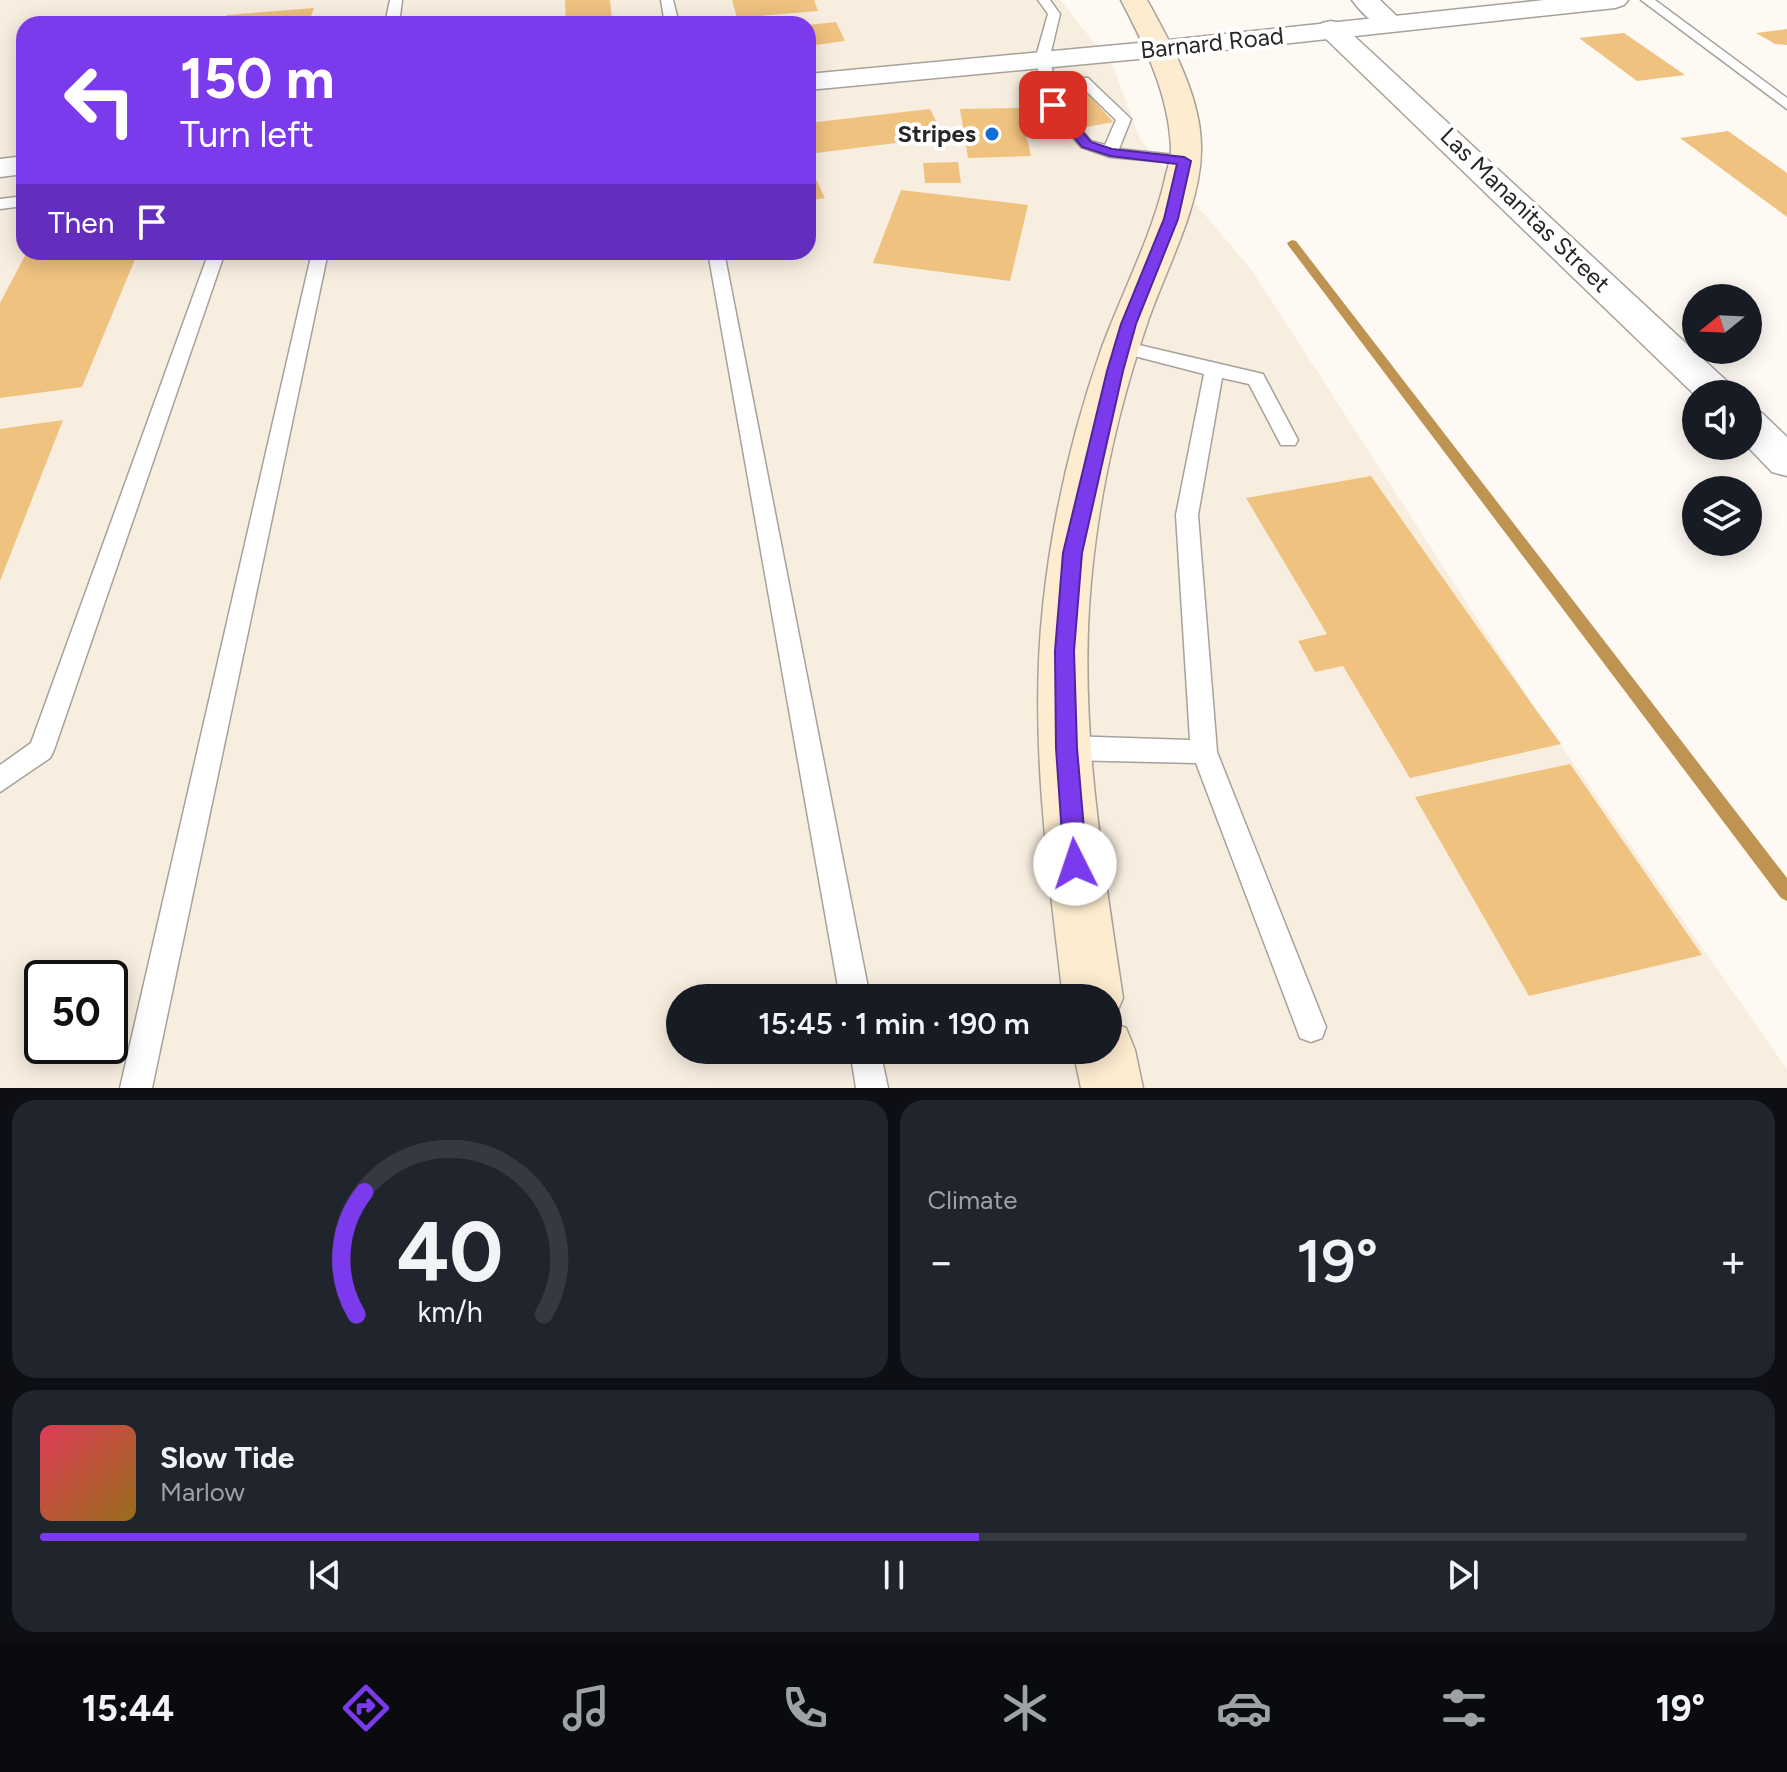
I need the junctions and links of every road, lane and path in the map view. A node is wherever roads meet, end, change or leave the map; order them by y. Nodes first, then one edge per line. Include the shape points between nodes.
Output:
1 (1044, 0) edge
2 (1134, 0) edge
3 (1365, 0) edge
4 (1615, 0) edge
5 (1647, 0) edge
6 (1391, 23) junction
7 (1331, 29) junction
8 (1160, 49) junction
9 (1045, 71) junction
10 (816, 82) edge
11 (1787, 105) edge
12 (1110, 152) junction
13 (1184, 161) junction
14 (214, 260) edge
15 (318, 260) edge
16 (717, 260) edge
17 (1122, 347) junction
18 (1214, 370) junction
19 (1702, 380) edge
20 (1762, 437) edge
21 (1288, 440) dead end
22 (1787, 461) edge
23 (1066, 748) junction
24 (1204, 752) junction
25 (0, 780) edge
26 (852, 984) edge
27 (1091, 984) edge
28 (1311, 1027) dead end
29 (868, 1064) edge
30 (1107, 1064) edge
31 (136, 1088) edge
32 (872, 1088) edge
33 (1112, 1088) edge

1 - 9 lane via 1054,14
2 - 8 main road
3 - 6 street
4 - 6 street, Barnard Road
5 - 11 lane
6 - 7 street, Barnard Road
7 - 8 street, Barnard Road
7 - 19 street, Las Mananitas Street
8 - 9 street, Barnard Road
8 - 13 main road via 1177,101 1187,149
9 - 10 street, Barnard Road
9 - 12 lane via 1036,85 1086,144
9 - 12 lane via 1083,81 1124,119
12 - 13 lane
13 - 17 main road via 1171,219
14 - 25 lane via 41,750
15 - 31 lane
16 - 26 lane
17 - 18 lane
17 - 23 main road via 1072,553 1064,651
18 - 21 lane via 1256,379
18 - 24 lane via 1187,515
20 - 22 street
23 - 24 lane
23 - 27 main road
24 - 28 lane
29 - 32 lane
30 - 33 main road

